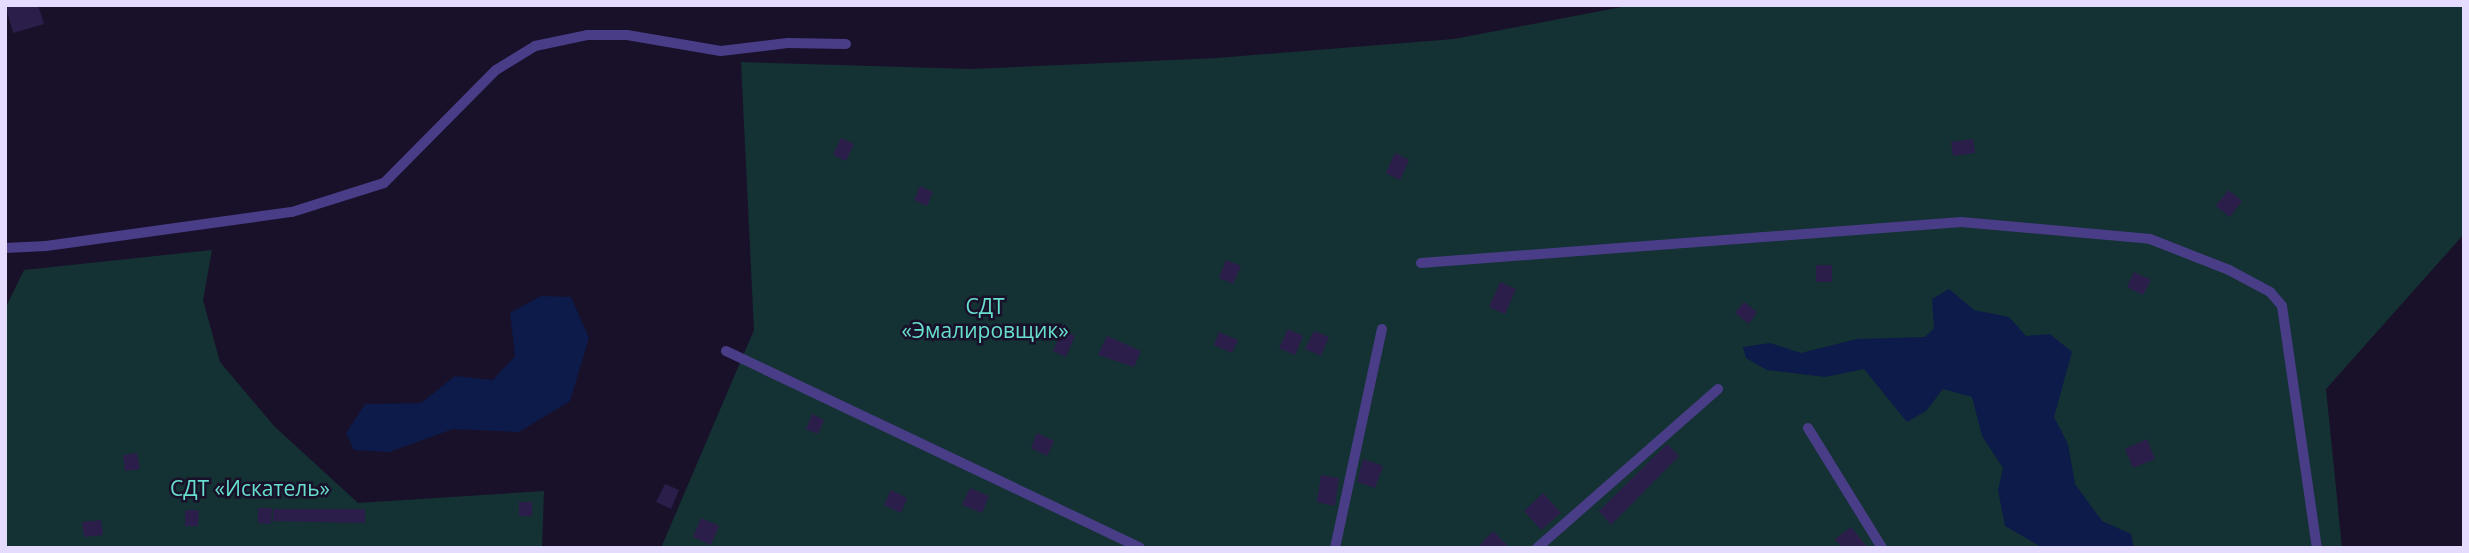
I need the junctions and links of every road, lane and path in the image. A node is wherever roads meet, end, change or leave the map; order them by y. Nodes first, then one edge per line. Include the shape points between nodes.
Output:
1 (846, 44) dead end
2 (5, 248) edge
3 (1421, 263) dead end
4 (1382, 329) dead end
5 (726, 351) dead end
6 (1718, 389) dead end
7 (1808, 428) dead end
8 (1140, 548) edge
9 (1335, 548) edge
10 (1536, 548) edge
11 (1882, 548) edge
12 (2316, 548) edge

1 - 2 lane via 788,43 720,51 627,35 587,35 536,46 496,70 384,183 292,212
3 - 12 lane via 1961,222 2150,239 2230,270 2270,292 2282,306
4 - 9 lane
5 - 8 lane
6 - 10 lane
7 - 11 lane

